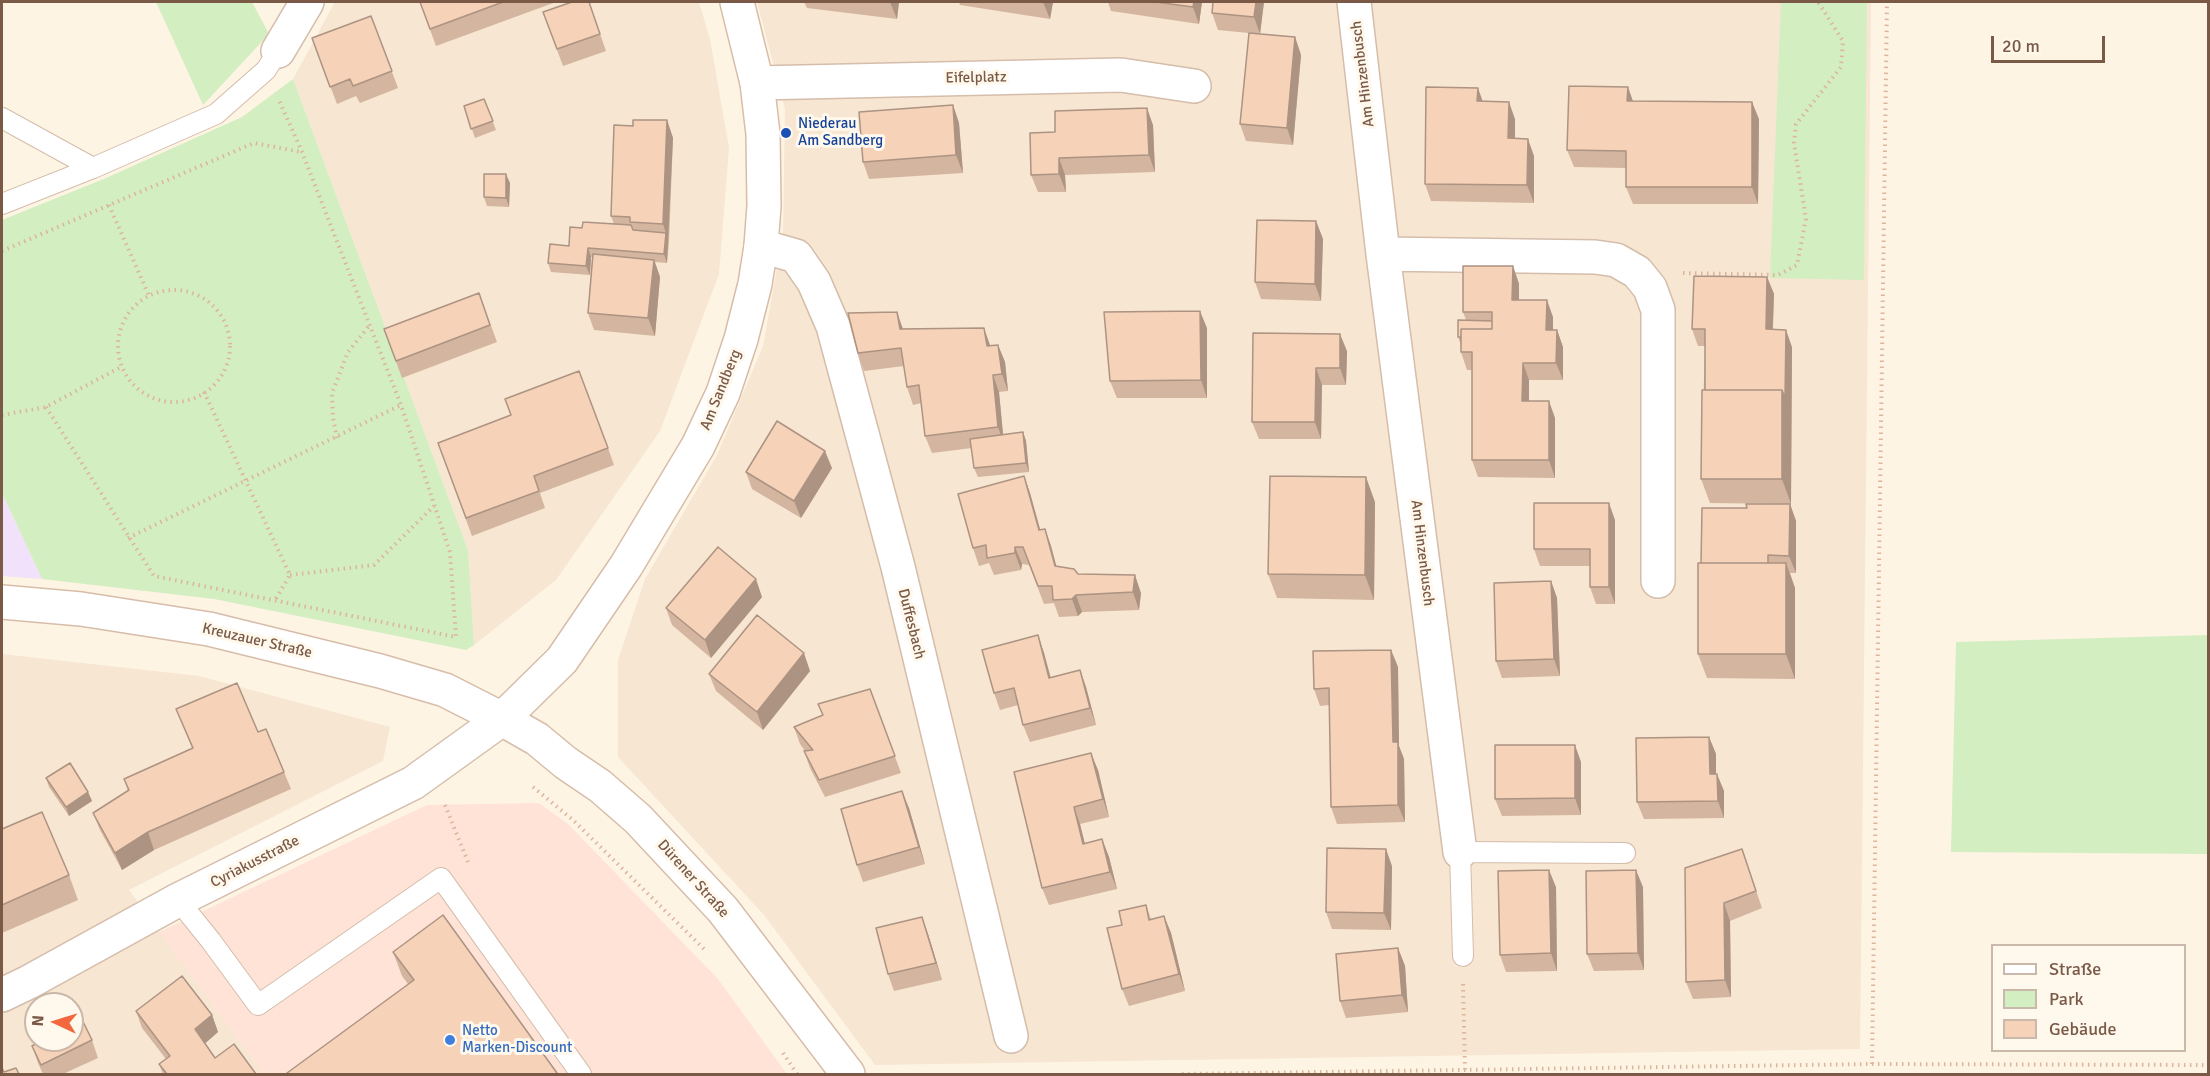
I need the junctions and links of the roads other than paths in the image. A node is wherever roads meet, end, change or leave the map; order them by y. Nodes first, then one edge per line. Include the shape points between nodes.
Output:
1 (307, 2) edge
2 (737, 2) edge
3 (1354, 2) edge
4 (272, 61) joint
5 (757, 83) junction
6 (1194, 86) dead end
7 (2, 118) edge
8 (93, 168) junction
9 (2, 204) edge
10 (761, 246) junction
11 (1383, 254) junction
12 (1658, 581) dead end
13 (2, 602) edge
14 (502, 719) junction
15 (1460, 852) junction
16 (1625, 853) dead end
17 (178, 900) junction
18 (1462, 956) road end
19 (2, 995) edge
20 (1011, 1036) dead end
21 (581, 1074) edge
22 (848, 1074) edge

1 - 4 street
2 - 5 street, Am Sandberg
3 - 11 street, Am Hinzenbusch
4 - 8 lane via 216,114
5 - 6 street, Eifelplatz via 1121,75
5 - 10 street, Am Sandberg via 764,165
7 - 8 lane
8 - 9 lane
10 - 14 street, Am Sandberg via 756,284 741,339 723,393 698,446 626,566 562,660
10 - 20 street, Duffesbach via 795,256 814,282 833,326 898,567
11 - 12 street via 1595,257 1616,260 1637,272 1650,288 1658,310
11 - 15 street, Am Hinzenbusch
13 - 14 street, Kreuzauer Straße via 81,609 208,629 445,690
14 - 17 street, Cyriakusstraße via 413,783
14 - 22 street, Dürener Straße via 537,739 638,819 723,910
15 - 16 lane
15 - 18 lane
17 - 19 street, Cyriakusstraße
17 - 21 lane via 258,1005 441,878

